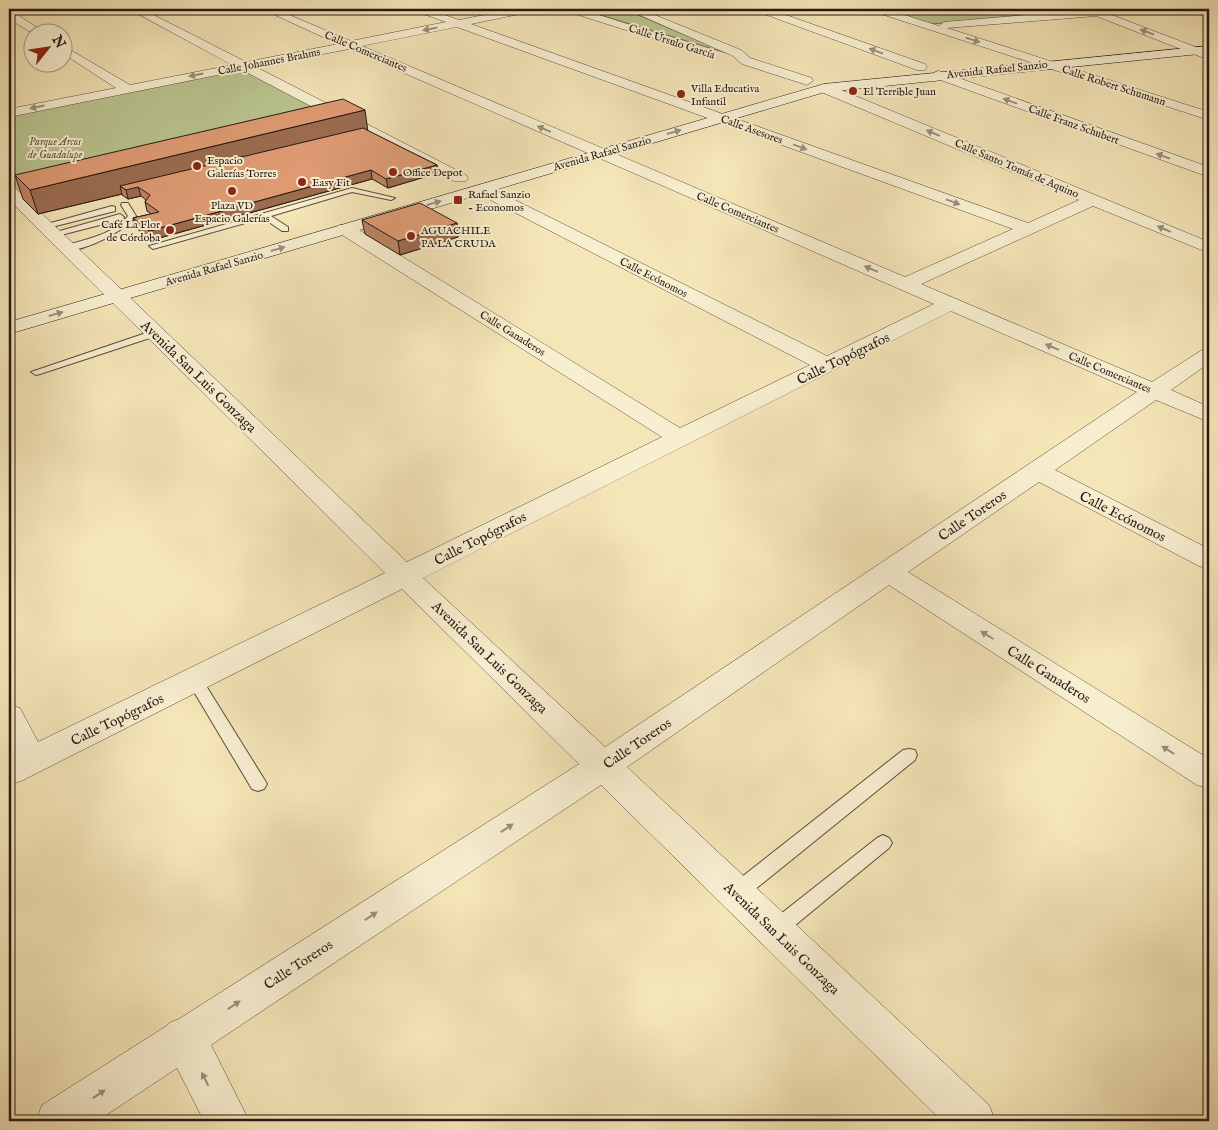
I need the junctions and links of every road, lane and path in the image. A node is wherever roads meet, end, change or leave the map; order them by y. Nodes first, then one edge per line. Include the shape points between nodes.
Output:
1 (134, 9) edge
2 (267, 9) edge
3 (419, 9) edge
4 (529, 9) edge
5 (570, 9) edge
6 (631, 9) edge
7 (760, 9) edge
8 (876, 9) edge
9 (1093, 11) edge
10 (9, 14) edge
11 (22, 22) edge
12 (459, 23) junction
13 (930, 26) junction
14 (665, 39) dead end
15 (1209, 40) edge
16 (1176, 43) junction
17 (351, 45) junction
18 (693, 48) dead end
19 (1202, 49) edge
20 (72, 54) edge
21 (1209, 56) edge
22 (1027, 57) junction
23 (746, 60) junction
24 (1048, 64) junction
25 (244, 66) junction
26 (921, 67) junction
27 (939, 75) junction
28 (807, 81) junction
29 (824, 88) junction
30 (127, 89) junction
31 (700, 110) junction
32 (9, 113) edge
33 (1209, 116) edge
34 (721, 118) junction
35 (581, 144) junction
36 (562, 150) dead end
37 (601, 153) junction
38 (1209, 172) edge
39 (460, 178) junction
40 (480, 181) junction
41 (443, 183) dead end
42 (9, 191) edge
43 (408, 193) dead end
44 (391, 198) junction
45 (1093, 200) junction
46 (125, 206) dead end
47 (362, 206) dead end
48 (112, 209) dead end
49 (264, 215) junction
50 (120, 217) dead end
51 (290, 227) joint
52 (345, 229) junction
53 (1029, 229) junction
54 (267, 234) dead end
55 (55, 236) junction
56 (153, 246) dead end
57 (1209, 248) edge
58 (905, 284) junction
59 (106, 285) junction
60 (951, 303) junction
61 (9, 328) edge
62 (155, 334) junction
63 (1209, 354) edge
64 (827, 366) junction
65 (36, 372) dead end
66 (1154, 391) junction
67 (1209, 415) edge
68 (680, 438) junction
69 (1037, 472) junction
70 (1209, 560) edge
71 (888, 572) junction
72 (405, 576) junction
73 (196, 680) junction
74 (9, 717) edge
75 (909, 755) dead end
76 (603, 766) junction
77 (20, 767) edge
78 (1209, 776) edge
79 (258, 784) dead end
80 (884, 843) dead end
81 (736, 894) junction
82 (774, 930) junction
83 (184, 1037) junction
84 (58, 1121) edge
85 (227, 1121) edge
86 (973, 1121) edge

1 - 25 street
2 - 17 street, Calle Comerciantes
3 - 12 street, Calle Asesores
4 - 12 street, Calle Johannes Brahms
5 - 14 street, Calle Úrsulo García
6 - 23 street via 737,53
26 -> 7 street
8 - 13 street, Calle Robert Schumann
9 - 13 street
16 -> 9 street
10 - 11 street
12 -> 17 street, Calle Johannes Brahms
12 - 31 street, Calle Asesores
13 -> 22 street, Calle Robert Schumann
15 - 16 street, Avenida Rafael Sanzio
16 - 19 street
16 - 22 street, Avenida Rafael Sanzio
17 - 25 street, Calle Johannes Brahms
35 -> 17 street, Calle Comerciantes
18 - 23 street, Calle Úrsulo García
19 - 21 street
19 - 24 street, Avenida Rafael Sanzio
20 - 30 street
22 - 24 street, Calle Robert Schumann
22 - 26 street, Avenida Rafael Sanzio
23 - 28 street
24 - 27 street, Avenida Rafael Sanzio
24 - 33 street, Calle Robert Schumann
25 -> 30 street, Calle Johannes Brahms
25 - 39 street
26 - 28 street, Avenida Rafael Sanzio
27 - 29 street, Avenida Rafael Sanzio
38 -> 27 street, Calle Franz Schubert
28 - 31 street, Avenida Rafael Sanzio
29 - 34 street, Avenida Rafael Sanzio
45 -> 29 street, Calle Santo Tomás de Aquino
30 -> 32 street, Calle Johannes Brahms
31 - 34 street, Calle Asesores
31 - 35 street, Avenida Rafael Sanzio
37 -> 34 street, Avenida Rafael Sanzio
34 -> 53 street, Calle Asesores
35 - 36 street, Avenida Rafael Sanzio
35 - 37 street, Calle Comerciantes
37 - 40 street, Avenida Rafael Sanzio
58 -> 37 street, Calle Comerciantes
39 - 40 street, Avenida Rafael Sanzio
39 - 41 street, Avenida Rafael Sanzio
52 -> 40 street, Avenida Rafael Sanzio
40 - 64 street, Calle Ecónomos
42 - 55 street, Avenida San Luis Gonzaga
43 - 44 street
44 - 47 street
44 - 49 lane via 352,190
45 - 53 street
57 -> 45 street, Calle Santo Tomás de Aquino
46 - 55 lane via 132,216 128,224 101,236
48 - 55 lane
49 - 51 lane
49 - 56 lane
50 - 55 lane
51 - 54 street, Avenida Rafael Sanzio
59 -> 52 street, Avenida Rafael Sanzio
52 - 68 street, Calle Ganaderos
53 - 58 street
55 - 59 street, Avenida San Luis Gonzaga
58 - 60 street, Calle Comerciantes
61 -> 59 street, Avenida Rafael Sanzio
59 - 62 street, Avenida San Luis Gonzaga
60 - 64 street, Calle Topógrafos
66 -> 60 street, Calle Comerciantes
62 - 65 lane
62 - 72 street, Avenida San Luis Gonzaga
63 - 66 street, Calle Toreros
64 - 68 street, Calle Topógrafos
66 - 67 street, Calle Comerciantes
66 - 69 street, Calle Toreros
68 - 72 street, Calle Topógrafos
69 - 70 street, Calle Ecónomos
69 - 71 street, Calle Toreros
71 - 76 street, Calle Toreros
78 -> 71 street, Calle Ganaderos
72 - 73 street, Calle Topógrafos
72 - 76 street, Avenida San Luis Gonzaga
73 - 77 street, Calle Topógrafos
73 - 79 lane
74 - 77 street
75 - 81 lane
76 - 81 street, Avenida San Luis Gonzaga
83 -> 76 street, Calle Toreros
80 - 82 lane
81 - 82 street, Avenida San Luis Gonzaga
82 - 86 street, Avenida San Luis Gonzaga
84 -> 83 street, Calle Toreros
85 -> 83 street

